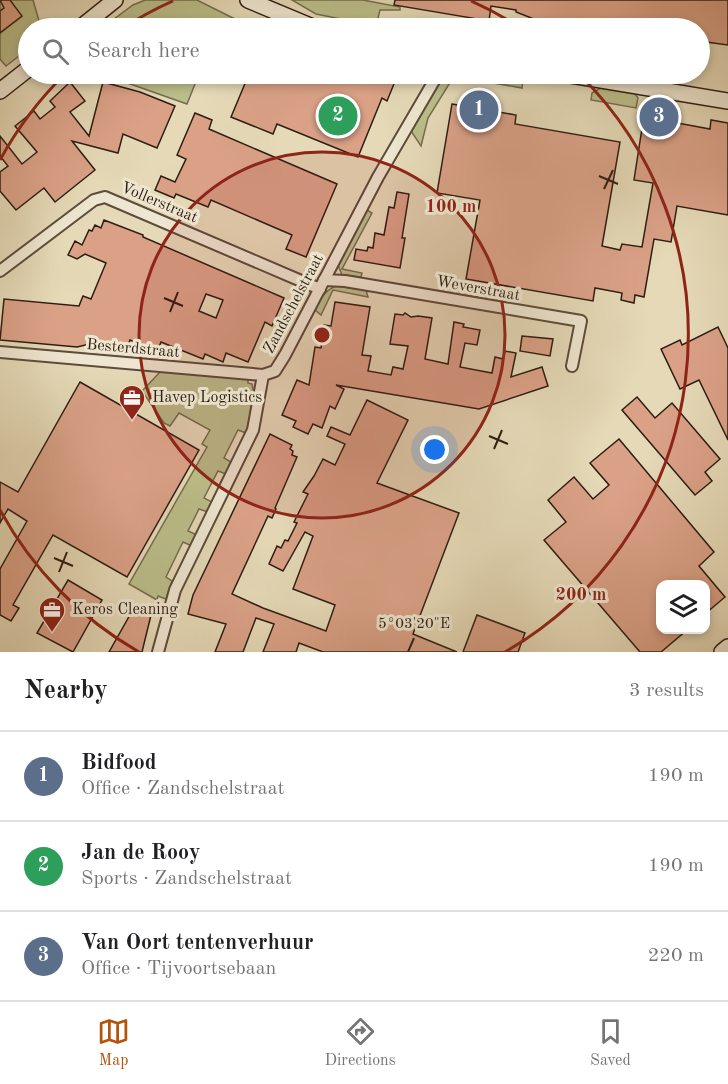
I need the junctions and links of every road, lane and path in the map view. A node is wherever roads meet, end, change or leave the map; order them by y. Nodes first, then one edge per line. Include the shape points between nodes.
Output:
1 (115, 0) edge
2 (249, 0) edge
3 (92, 18) edge
4 (291, 18) edge
5 (18, 77) edge
6 (432, 84) edge
7 (625, 84) edge
8 (0, 91) edge
9 (728, 101) edge
10 (0, 271) edge
11 (322, 284) junction
12 (0, 351) edge
13 (572, 366) dead end
14 (263, 375) junction
15 (728, 647) edge
16 (158, 652) edge
17 (722, 652) edge

1 - 3 street
2 - 4 street
5 - 8 street
6 - 11 street, Zandschelstraat
7 - 9 street
10 - 11 street, Vollerstraat via 94,200 105,197
11 - 13 street, Weverstraat via 345,281 580,321
11 - 14 street, Zandschelstraat via 275,371
12 - 14 street, Besterdstraat
14 - 16 street, Zandschelstraat via 253,430 176,590
15 - 17 street

